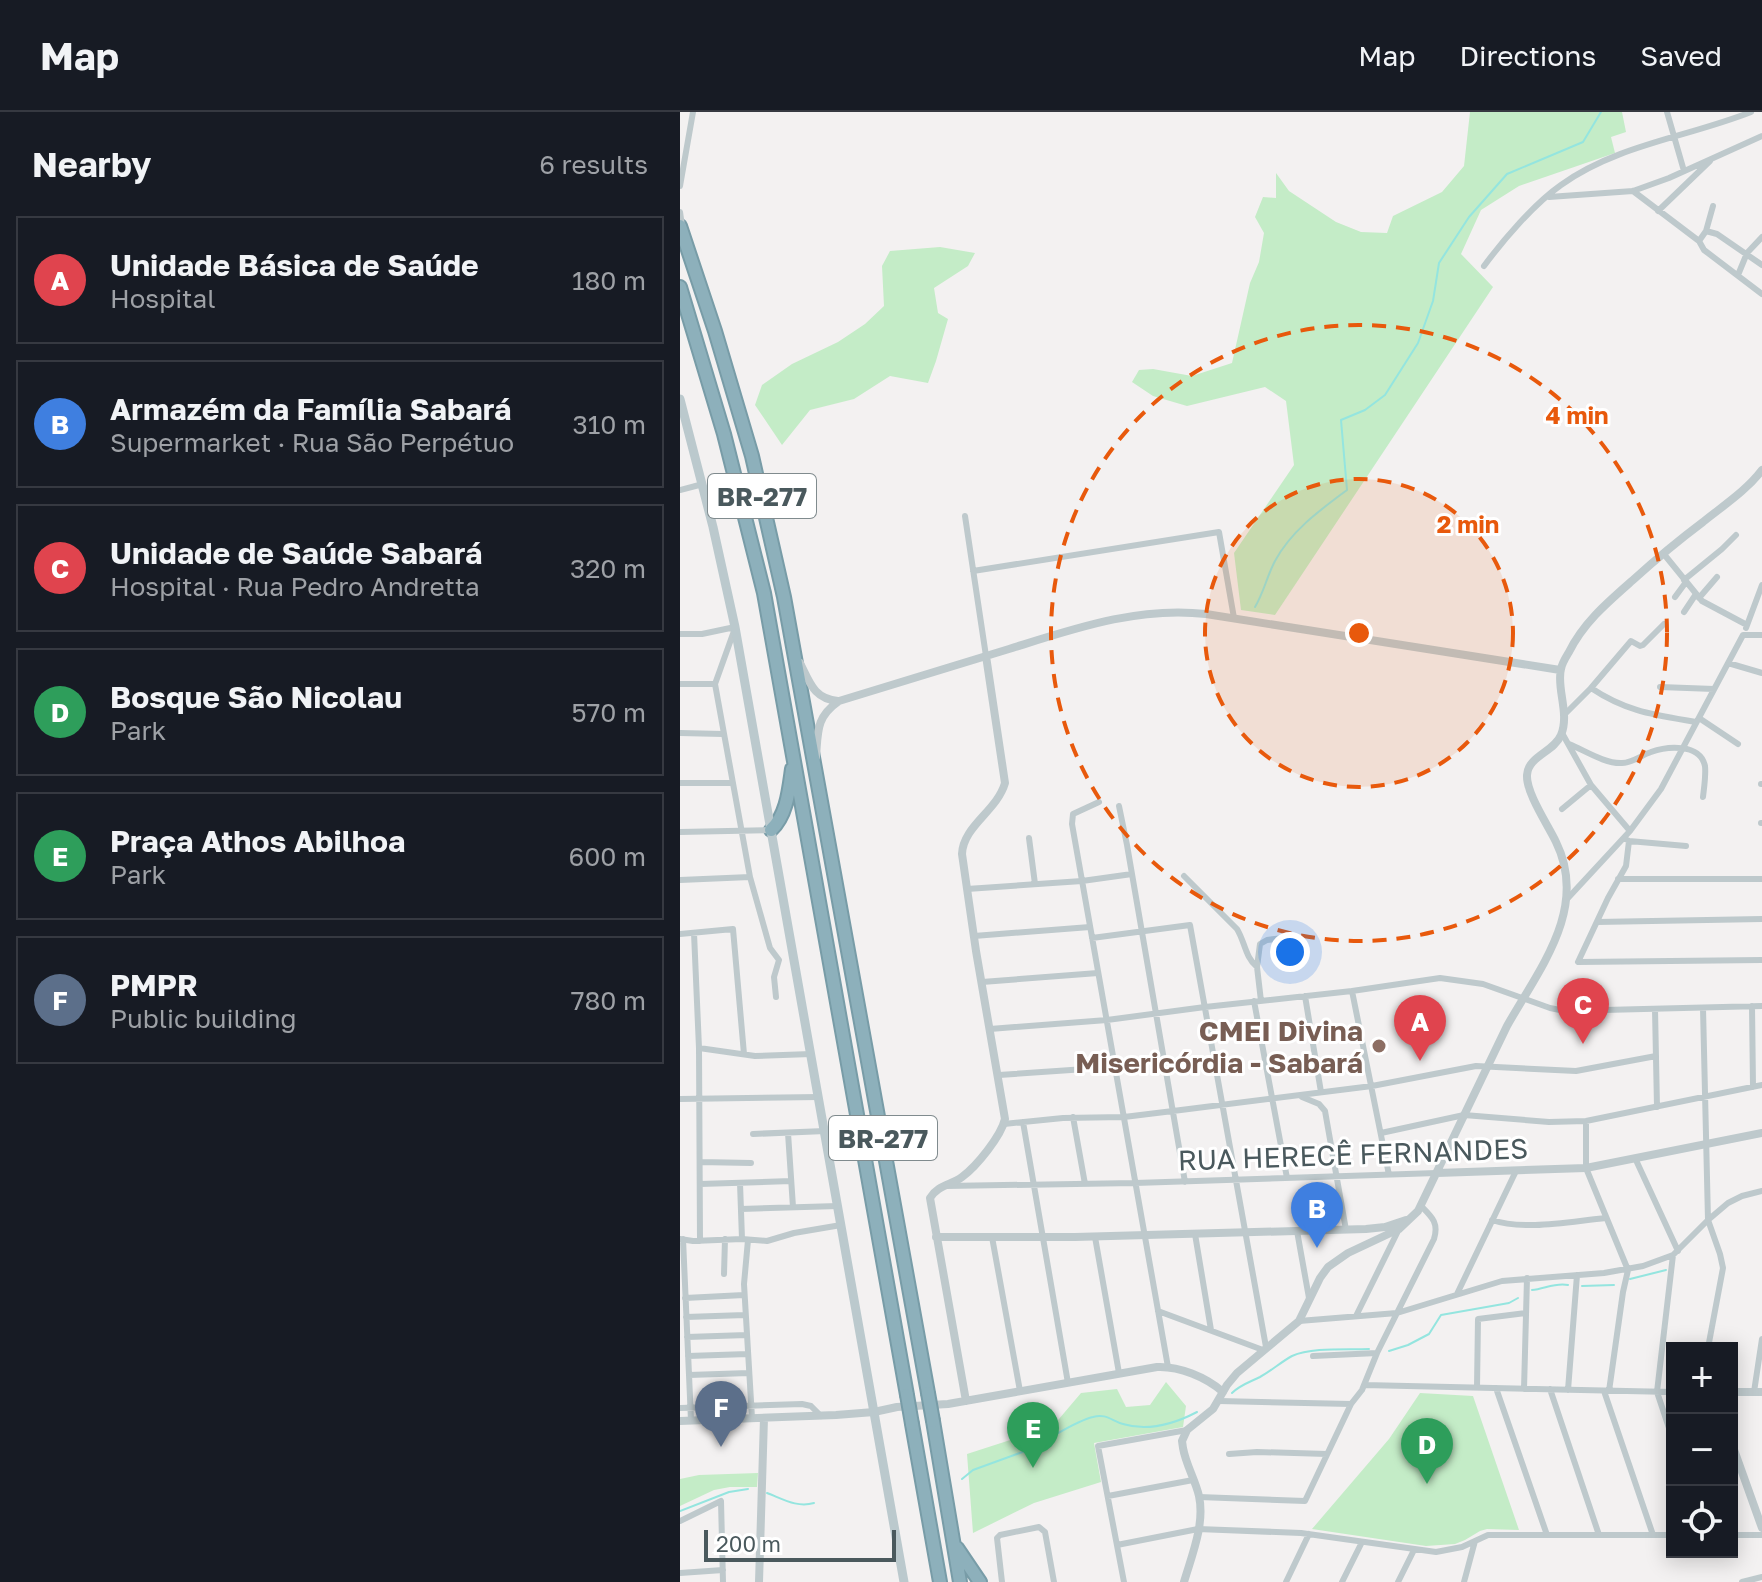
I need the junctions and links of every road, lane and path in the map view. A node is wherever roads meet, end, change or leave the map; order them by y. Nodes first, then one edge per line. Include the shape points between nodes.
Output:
1 (693, 112) edge
2 (1667, 112) edge
3 (1751, 112) edge
4 (1762, 136) edge
5 (1674, 138) junction
6 (1714, 157) junction
7 (682, 164) edge
8 (1684, 171) junction
9 (680, 186) edge
10 (1633, 191) junction
11 (1546, 197) junction
12 (1713, 206) dead end
13 (1658, 211) junction
14 (680, 212) edge
15 (681, 229) edge
16 (1706, 231) junction
17 (1762, 237) edge
18 (1699, 241) junction
19 (1747, 253) junction
20 (1762, 265) edge
21 (1484, 266) dead end
22 (1738, 275) junction
23 (680, 287) edge
24 (1762, 294) edge
25 (680, 399) edge
26 (1762, 470) edge
27 (703, 484) junction
28 (680, 490) edge
29 (965, 516) dead end
30 (1736, 535) dead end
31 (1663, 553) junction
32 (973, 571) junction
33 (1717, 577) dead end
34 (1685, 581) junction
35 (1762, 585) edge
36 (1697, 596) junction
37 (1675, 597) dead end
38 (1684, 612) dead end
39 (1234, 618) junction
40 (1664, 624) dead end
41 (1747, 625) junction
42 (735, 627) junction
43 (680, 634) edge
44 (1743, 635) junction
45 (1762, 635) edge
46 (796, 656) junction
47 (986, 656) junction
48 (1728, 663) junction
49 (1560, 670) junction
50 (1762, 673) edge
51 (680, 684) edge
52 (715, 684) junction
53 (1660, 687) dead end
54 (1591, 688) junction
55 (1714, 689) junction
56 (839, 701) junction
57 (1564, 715) junction
58 (1698, 720) junction
59 (680, 733) edge
60 (1562, 733) junction
61 (723, 734) junction
62 (1569, 744) junction
63 (1738, 744) dead end
64 (1684, 748) junction
65 (794, 754) junction
66 (816, 766) junction
67 (680, 783) edge
68 (732, 783) junction
69 (1591, 785) junction
70 (1703, 797) dead end
71 (1099, 802) dead end
72 (1119, 806) dead end
73 (1562, 809) dead end
74 (771, 830) junction
75 (1630, 831) junction
76 (680, 832) edge
77 (742, 832) junction
78 (1029, 838) dead end
79 (1627, 840) junction
80 (1686, 846) dead end
81 (1132, 874) junction
82 (1184, 876) dead end
83 (750, 877) junction
84 (1618, 879) junction
85 (1762, 879) edge
86 (680, 880) edge
87 (1082, 881) junction
88 (1035, 884) junction
89 (967, 889) junction
90 (1568, 898) junction
91 (1762, 919) edge
92 (1597, 922) junction
93 (1090, 927) junction
94 (1142, 931) junction
95 (694, 933) junction
96 (680, 934) edge
97 (974, 936) junction
98 (1092, 938) junction
99 (1283, 938) dead end
100 (1762, 960) edge
101 (1257, 967) junction
102 (1098, 973) junction
103 (982, 982) junction
104 (1352, 991) junction
105 (1305, 996) junction
106 (776, 997) dead end
107 (1525, 998) junction
108 (1258, 1001) junction
109 (1752, 1006) junction
110 (1762, 1006) edge
111 (1205, 1007) junction
112 (1703, 1008) junction
113 (1655, 1009) junction
114 (1156, 1013) junction
115 (1107, 1020) junction
116 (990, 1029) junction
117 (699, 1048) junction
118 (744, 1054) junction
119 (811, 1054) junction
120 (1656, 1056) junction
121 (1488, 1066) junction
122 (1115, 1067) junction
123 (999, 1075) junction
124 (1762, 1085) edge
125 (1372, 1086) junction
126 (1753, 1087) junction
127 (1321, 1092) junction
128 (1298, 1095) junction
129 (819, 1097) junction
130 (1705, 1097) junction
131 (1272, 1098) junction
132 (680, 1099) edge
133 (699, 1099) junction
134 (1223, 1105) junction
135 (1657, 1107) junction
136 (1173, 1111) junction
137 (1464, 1115) junction
138 (1073, 1117) junction
139 (1124, 1117) junction
140 (1586, 1121) junction
141 (1023, 1122) junction
142 (1004, 1124) junction
143 (825, 1131) junction
144 (788, 1133) junction
145 (1381, 1133) junction
146 (1762, 1133) edge
147 (753, 1134) dead end
148 (1706, 1144) junction
149 (1635, 1158) junction
150 (700, 1162) junction
151 (751, 1163) dead end
152 (1586, 1168) junction
153 (1516, 1171) junction
154 (1437, 1173) junction
155 (1389, 1175) junction
156 (1338, 1177) junction
157 (1287, 1178) junction
158 (1236, 1180) junction
159 (791, 1181) junction
160 (1185, 1182) junction
161 (740, 1183) junction
162 (1135, 1183) junction
163 (700, 1184) junction
164 (1085, 1184) junction
165 (1034, 1185) junction
166 (943, 1186) junction
167 (1762, 1191) edge
168 (838, 1206) junction
169 (1421, 1206) junction
170 (793, 1207) junction
171 (741, 1209) junction
172 (1606, 1218) junction
173 (1411, 1219) junction
174 (1492, 1220) junction
175 (1708, 1220) junction
176 (841, 1225) junction
177 (1399, 1229) junction
178 (1346, 1230) junction
179 (1297, 1231) junction
180 (1246, 1233) junction
181 (1195, 1234) junction
182 (1144, 1236) junction
183 (936, 1237) junction
184 (992, 1237) junction
185 (1043, 1237) junction
186 (1095, 1237) junction
187 (682, 1239) edge
188 (725, 1239) junction
189 (745, 1240) junction
190 (700, 1241) junction
191 (1675, 1253) junction
192 (1628, 1270) junction
193 (724, 1274) dead end
194 (1577, 1275) junction
195 (1527, 1278) junction
196 (1456, 1294) junction
197 (744, 1295) junction
198 (685, 1298) junction
199 (1309, 1302) junction
200 (1158, 1311) junction
201 (1397, 1313) junction
202 (1526, 1313) junction
203 (745, 1315) junction
204 (1356, 1316) junction
205 (686, 1317) junction
206 (1299, 1321) junction
207 (1211, 1330) junction
208 (747, 1335) junction
209 (687, 1337) junction
210 (1762, 1339) edge
211 (1709, 1342) edge
212 (1265, 1348) junction
213 (1377, 1353) junction
214 (748, 1354) junction
215 (688, 1356) junction
216 (1313, 1356) dead end
217 (1168, 1367) junction
218 (749, 1373) junction
219 (1119, 1373) junction
220 (689, 1375) junction
221 (1068, 1383) junction
222 (1364, 1385) junction
223 (1477, 1387) junction
224 (1496, 1388) junction
225 (1524, 1389) junction
226 (1550, 1389) junction
227 (1568, 1390) junction
228 (1020, 1391) junction
229 (1606, 1391) junction
230 (1657, 1392) junction
231 (1666, 1392) edge
232 (1758, 1392) edge
233 (1221, 1396) junction
234 (966, 1401) junction
235 (1351, 1404) junction
236 (751, 1406) junction
237 (680, 1408) edge
238 (690, 1408) junction
239 (874, 1412) junction
240 (821, 1416) junction
241 (752, 1418) junction
242 (764, 1418) junction
243 (1666, 1419) edge
244 (691, 1420) junction
245 (680, 1421) edge
246 (1187, 1430) junction
247 (1229, 1454) dead end
248 (1327, 1454) junction
249 (1738, 1461) edge
250 (1193, 1480) junction
251 (1108, 1496) junction
252 (1199, 1497) junction
253 (680, 1521) edge
254 (1762, 1528) edge
255 (1198, 1529) junction
256 (1309, 1534) junction
257 (1547, 1535) junction
258 (1599, 1535) junction
259 (1653, 1535) junction
260 (1666, 1535) edge
261 (1738, 1535) edge
262 (1762, 1535) edge
263 (1475, 1541) junction
264 (1362, 1542) junction
265 (953, 1543) junction
266 (1117, 1545) junction
267 (1414, 1550) junction
268 (723, 1570) junction
269 (680, 1573) edge
270 (1762, 1577) edge
271 (723, 1582) edge
272 (759, 1582) edge
273 (904, 1582) edge
274 (940, 1582) edge
275 (960, 1582) edge
276 (980, 1582) edge
277 (1002, 1582) edge
278 (1054, 1582) edge
279 (1124, 1582) edge
280 (1184, 1582) edge
281 (1286, 1582) edge
282 (1342, 1582) edge
283 (1398, 1582) edge
284 (1464, 1582) edge
285 (1742, 1582) edge

1 - 7 street
2 - 5 street
3 - 5 street
4 - 6 street
5 - 8 street
5 - 11 street via 1597,164
6 - 8 street
6 - 13 street
7 - 9 street
8 - 10 street
10 - 11 street
10 - 13 street
11 - 21 street
12 - 16 street
13 - 18 street
14 - 15 street
15 - 46 highway, BR-277 via 752,456
16 - 18 street
16 - 19 street
17 - 19 street
18 - 22 street
19 - 20 street
19 - 22 street
22 - 24 street
23 - 65 highway, BR-277 via 748,526
25 - 27 main road
26 - 31 street
27 - 28 street
27 - 42 main road
29 - 32 street
30 - 34 street
31 - 34 street
31 - 49 street via 1594,615
32 - 39 street via 1219,532
32 - 47 street
33 - 36 street
34 - 36 street
34 - 37 street
35 - 41 street
36 - 38 street
36 - 41 street
39 - 47 street via 1177,611 1132,616
39 - 49 street
40 - 54 street via 1643,645 1631,641
41 - 44 street
42 - 43 street
42 - 52 street
42 - 74 main road
44 - 45 street
44 - 48 street
46 - 56 street via 816,692
46 - 66 highway, BR-277
47 - 56 street
47 - 89 street via 1005,783 962,845
48 - 50 street
48 - 55 street
49 - 57 street
51 - 52 street
52 - 61 street
53 - 55 street
54 - 57 street
54 - 58 street via 1611,702 1644,713
55 - 58 street
56 - 66 street via 821,718
57 - 60 street
58 - 63 street
58 - 64 street
59 - 61 street
60 - 62 street
60 - 90 street via 1528,768 1527,780 1564,860
61 - 68 street
62 - 64 street via 1622,763
62 - 69 street
64 - 70 street via 1702,759
64 - 75 street
65 - 74 highway via 784,809
65 - 274 highway, BR-277, bridge
66 - 265 highway, BR-277, bridge
67 - 68 street
68 - 77 street
69 - 73 street
69 - 75 street
71 - 87 street via 1072,817
72 - 81 street
74 - 77 street
74 - 119 main road
75 - 79 street
76 - 77 street
77 - 83 street
78 - 88 street
79 - 80 street
79 - 84 street via 1626,866
79 - 90 street
81 - 87 street
81 - 94 street
82 - 101 street via 1237,929
83 - 86 street
83 - 106 street via 770,948 779,960
84 - 85 street
84 - 92 street
87 - 88 street
87 - 93 street
88 - 89 street
89 - 97 street
90 - 107 street
91 - 92 street
92 - 100 street via 1578,962
93 - 97 street
93 - 98 street
94 - 98 street
94 - 111 street via 1190,925
94 - 114 street
95 - 96 street
95 - 117 street
95 - 118 street via 733,929
97 - 103 street
98 - 102 street
99 - 101 street via 1260,944
101 - 108 street
102 - 103 street
102 - 115 street
103 - 116 street
104 - 105 street
104 - 107 street via 1450,978
104 - 125 street
105 - 108 street
105 - 127 street
107 - 113 street via 1565,1011
107 - 121 street
108 - 111 street
108 - 131 street
109 - 110 street
109 - 112 street
109 - 126 street
111 - 114 street
111 - 134 street
112 - 113 street
112 - 130 street
113 - 120 street
114 - 115 street
114 - 136 street
115 - 116 street
115 - 122 street
116 - 123 street
117 - 118 street
117 - 133 street
118 - 119 street
119 - 129 main road
120 - 121 street via 1576,1071
120 - 135 street
121 - 125 street
121 - 137 street
122 - 123 street
122 - 139 street
123 - 142 street
124 - 126 street
125 - 127 street
125 - 145 street
126 - 130 street
127 - 128 street
128 - 131 street
128 - 156 street via 1325,1111
129 - 133 street
129 - 143 main road
130 - 135 street
130 - 148 street
131 - 134 street
131 - 157 street
132 - 133 street
133 - 150 street
134 - 136 street
134 - 158 street
135 - 140 street
136 - 139 street
136 - 160 street
137 - 140 street
137 - 145 street
137 - 154 street
138 - 139 street
138 - 141 street
138 - 164 street
139 - 162 street
140 - 152 street
141 - 142 street
141 - 165 street
142 - 166 street via 970,1170
143 - 144 street
143 - 168 main road
144 - 147 street
144 - 159 street
145 - 155 street
146 - 148 street, RUA HERECÊ FERNANDES
148 - 149 street, RUA HERECÊ FERNANDES
148 - 175 street
149 - 152 street, RUA HERECÊ FERNANDES
149 - 191 street
150 - 151 street
150 - 163 street
152 - 153 street, RUA HERECÊ FERNANDES
152 - 172 street
153 - 154 street, RUA HERECÊ FERNANDES
153 - 174 street
154 - 155 street, RUA HERECÊ FERNANDES
154 - 169 street
155 - 156 street, RUA HERECÊ FERNANDES
156 - 157 street, RUA HERECÊ FERNANDES
156 - 178 street
157 - 158 street, RUA HERECÊ FERNANDES
158 - 160 street, RUA HERECÊ FERNANDES
158 - 180 street
159 - 161 street
159 - 170 street
160 - 162 street, RUA HERECÊ FERNANDES
161 - 163 street
161 - 171 street
162 - 164 street, RUA HERECÊ FERNANDES
162 - 182 street
163 - 190 street
164 - 165 street, RUA HERECÊ FERNANDES
165 - 166 street, RUA HERECÊ FERNANDES
165 - 185 street
166 - 183 street via 930,1198
167 - 175 street via 1735,1199
168 - 170 street
168 - 176 main road
169 - 173 street
169 - 201 street via 1435,1221 1436,1232
170 - 171 street
171 - 189 street
172 - 174 street via 1521,1225
172 - 192 street
173 - 177 street
173 - 178 street
174 - 196 street
175 - 191 street
175 - 211 street via 1723,1268
176 - 189 street via 771,1241
176 - 239 main road
177 - 199 street via 1334,1262
177 - 204 street
178 - 179 street
179 - 180 street
179 - 199 street
180 - 181 street
180 - 212 street
181 - 182 street
181 - 207 street
182 - 186 street
182 - 200 street
183 - 184 street
183 - 234 street
184 - 185 street
184 - 228 street
185 - 186 street
185 - 221 street
186 - 219 street
187 - 190 street
187 - 198 street
188 - 189 street
188 - 190 street
188 - 193 street
189 - 197 street
191 - 192 street
191 - 230 street
192 - 194 street
192 - 229 street
194 - 195 street
194 - 227 street
195 - 196 street
195 - 202 street
196 - 201 street
197 - 198 street
197 - 203 street
198 - 205 street
199 - 206 street
200 - 207 street
200 - 217 street
201 - 204 street
201 - 213 street
202 - 223 street via 1478,1319
202 - 225 street
203 - 205 street
203 - 208 street
204 - 206 street
205 - 209 street
206 - 212 street
207 - 212 street
208 - 209 street
208 - 214 street
209 - 215 street
210 - 232 street
212 - 233 street
213 - 216 street
213 - 222 street
214 - 215 street
214 - 218 street
215 - 220 street
217 - 219 street
217 - 233 street via 1203,1379
218 - 220 street
218 - 236 street
219 - 221 street
220 - 238 street
221 - 228 street
222 - 223 street
222 - 235 street
223 - 224 street
224 - 225 street
224 - 257 street
225 - 226 street
226 - 227 street
226 - 258 street
227 - 229 street
228 - 234 street
229 - 230 street
229 - 259 street
230 - 231 street
230 - 243 street
233 - 235 street
233 - 246 street
234 - 239 street
235 - 248 street
236 - 238 street
236 - 240 street via 807,1405
236 - 241 street
237 - 238 street
238 - 244 street
239 - 240 street
239 - 273 main road
240 - 242 street
241 - 242 street
241 - 244 street
242 - 272 street
244 - 245 street
246 - 250 street via 1182,1441
246 - 251 street via 1098,1446
247 - 248 street
248 - 252 street via 1305,1501
249 - 254 street
250 - 251 street
250 - 252 street
251 - 266 street
252 - 255 street
253 - 268 street via 721,1501
255 - 256 street
255 - 266 street
255 - 280 street
256 - 264 street
256 - 281 street
257 - 258 street
257 - 263 street via 1488,1535
258 - 259 street
259 - 260 street
261 - 262 street
263 - 267 street via 1446,1551
263 - 284 street
264 - 267 street
264 - 282 street
265 - 275 highway, BR-277
265 - 276 highway
266 - 279 street
267 - 283 street
268 - 269 street
268 - 271 street
270 - 285 street
277 - 278 street via 997,1538 1041,1528

